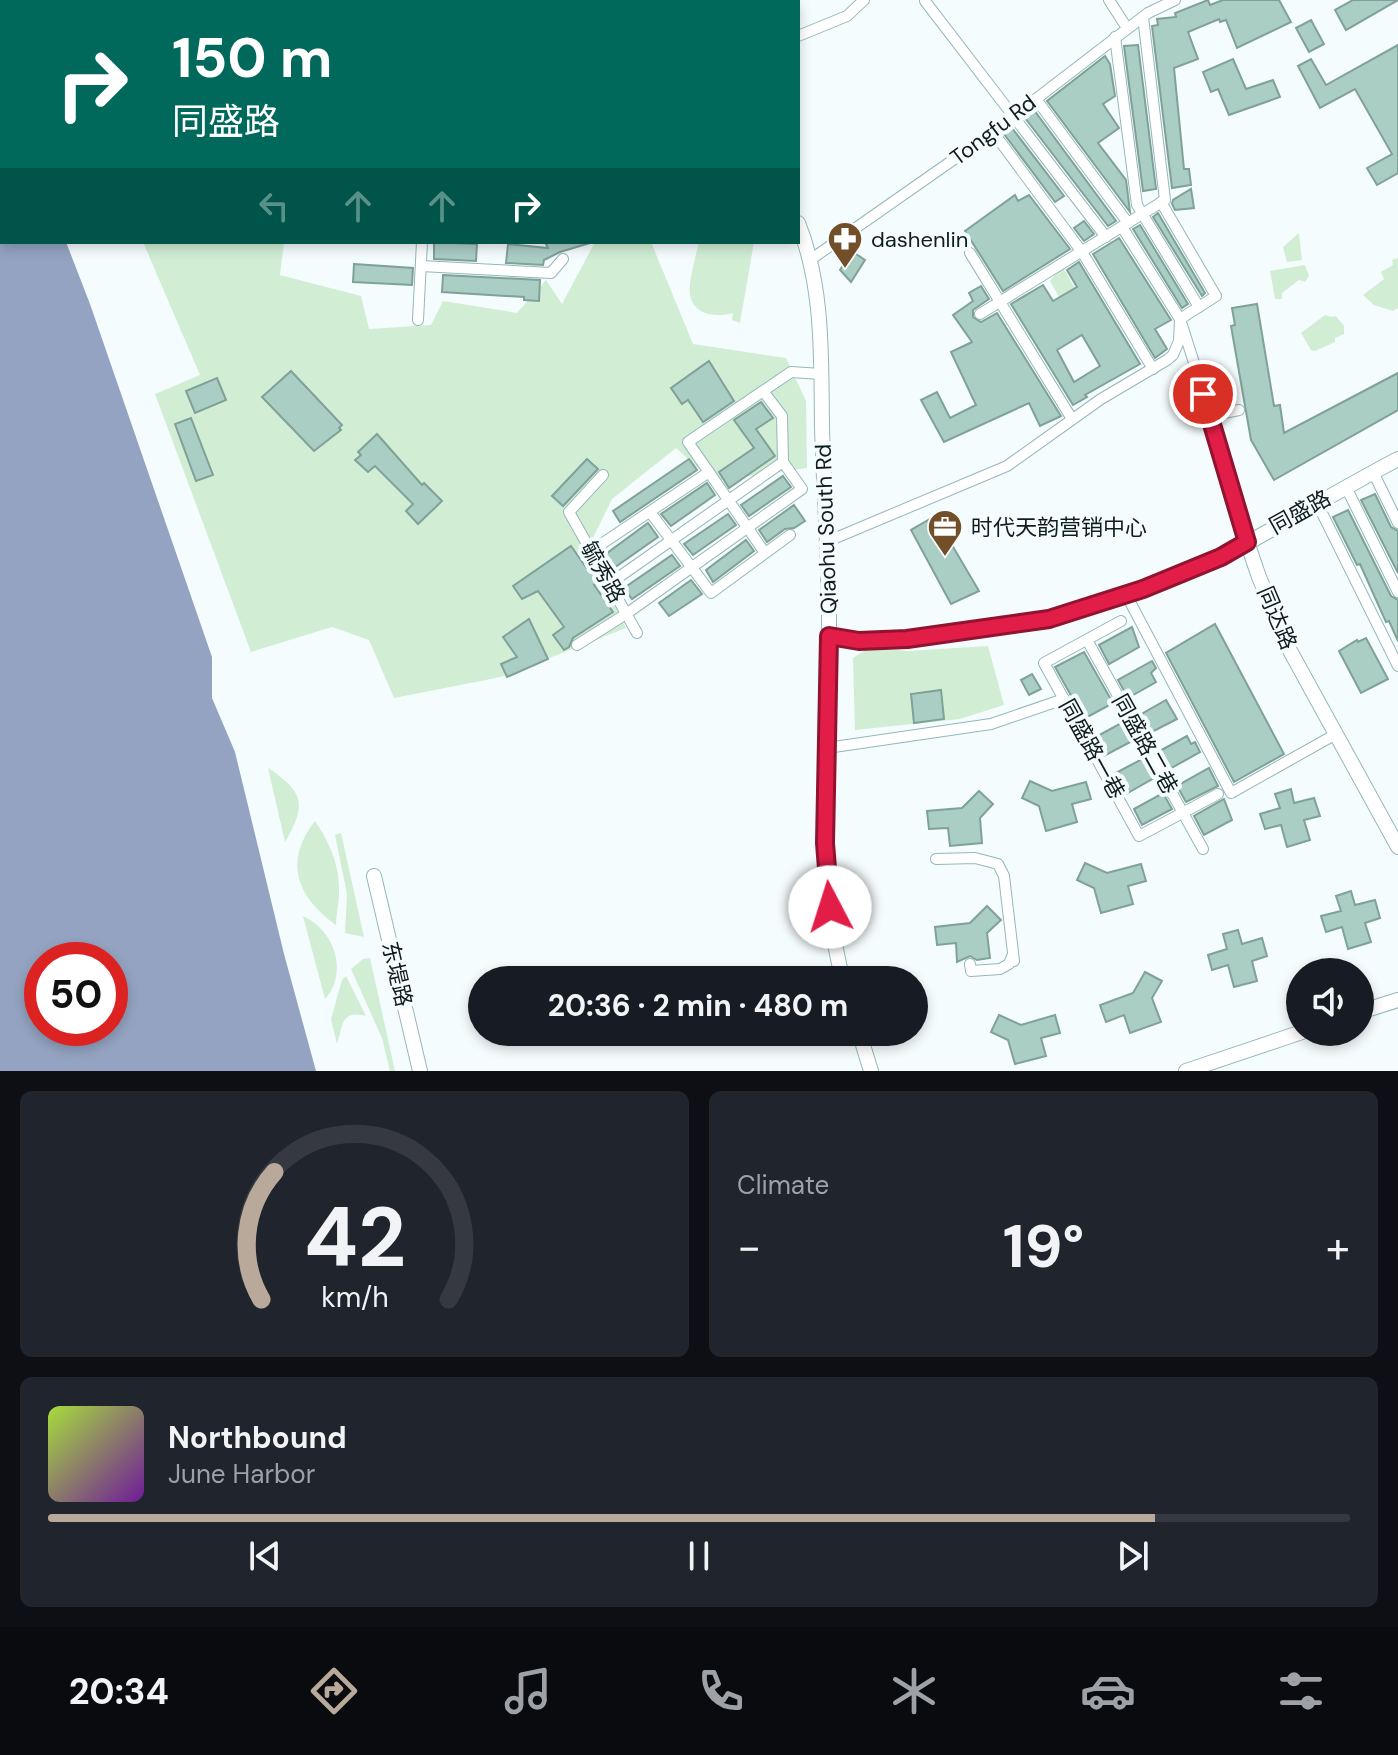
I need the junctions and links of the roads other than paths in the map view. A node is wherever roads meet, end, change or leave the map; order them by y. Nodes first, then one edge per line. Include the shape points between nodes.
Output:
1 (1109, 0) edge
2 (1175, 0) edge
3 (925, 1) edge
4 (859, 3) edge
5 (1143, 17) junction
6 (1127, 28) junction
7 (800, 35) edge
8 (1115, 37) junction
9 (1036, 99) junction
10 (1014, 116) junction
11 (993, 132) junction
12 (1161, 202) junction
13 (1142, 214) junction
14 (1125, 225) junction
15 (800, 229) edge
16 (1106, 237) junction
17 (422, 244) edge
18 (1082, 252) junction
19 (970, 253) dead end
20 (563, 259) dead end
21 (810, 260) junction
22 (421, 266) junction
23 (1001, 301) junction
24 (1199, 307) junction
25 (980, 314) dead end
26 (1180, 319) junction
27 (418, 320) dead end
28 (1153, 369) junction
29 (1197, 372) joint
30 (821, 374) junction
31 (763, 391) junction
32 (1239, 410) dead end
33 (1209, 416) junction
34 (1072, 419) junction
35 (1397, 460) edge
36 (783, 462) junction
37 (709, 472) junction
38 (1373, 472) junction
39 (603, 475) dead end
40 (1346, 487) junction
41 (728, 500) junction
42 (1317, 503) junction
43 (650, 512) junction
44 (1398, 523) edge
45 (748, 527) junction
46 (790, 535) dead end
47 (671, 540) junction
48 (826, 542) junction
49 (1247, 542) junction
50 (591, 551) junction
51 (765, 553) junction
52 (691, 567) junction
53 (609, 584) junction
54 (1398, 592) edge
55 (1129, 600) dead end
56 (626, 614) junction
57 (1121, 621) dead end
58 (637, 633) dead end
59 (829, 636) junction
60 (1087, 640) junction
61 (577, 645) dead end
62 (1398, 666) edge
63 (1064, 699) junction
64 (1336, 734) junction
65 (827, 748) junction
66 (1218, 794) dead end
67 (1183, 813) junction
68 (1398, 847) edge
69 (1203, 849) dead end
70 (936, 859) dead end
71 (374, 876) dead end
72 (970, 964) dead end
73 (840, 966) edge
74 (1398, 1000) edge
75 (1374, 1008) edge
76 (1286, 1037) edge
77 (863, 1046) edge
78 (1186, 1070) edge
79 (420, 1071) edge
80 (871, 1071) edge

1 - 6 street
2 - 5 street, Tongfu Rd
3 - 10 street
4 - 7 street via 847,16
5 - 6 street, Tongfu Rd
5 - 12 street via 1165,200
6 - 8 street, Tongfu Rd
8 - 9 street, Tongfu Rd
8 - 13 street
9 - 10 street, Tongfu Rd
9 - 14 street
10 - 11 street, Tongfu Rd
10 - 16 street
11 - 18 street
11 - 21 street, Tongfu Rd
12 - 13 street
12 - 24 street via 1216,296
13 - 14 street
13 - 24 street
14 - 16 street
14 - 26 street
15 - 21 street, Qiaohu South Rd
16 - 18 street
17 - 22 street
18 - 23 street
18 - 28 street
19 - 23 street
20 - 22 street via 551,273
21 - 30 street, Qiaohu South Rd
22 - 27 street
23 - 25 street
23 - 34 street
24 - 26 street
26 - 28 street via 1173,355
26 - 29 street
28 - 34 street
29 - 33 street, 同达路
30 - 31 street via 791,372
30 - 48 street, Qiaohu South Rd
31 - 36 street via 782,416
31 - 37 street via 688,442
32 - 33 street
33 - 49 street, 同达路
34 - 48 street via 993,474
35 - 38 street, 同盛路
36 - 41 street
36 - 45 street via 802,489
37 - 41 street
37 - 43 street
38 - 40 street, 同盛路
38 - 44 street
39 - 50 street, 毓秀路 via 569,512
40 - 42 street, 同盛路
40 - 54 street
41 - 45 street
41 - 47 street
42 - 49 street, 同盛路
42 - 62 street
43 - 47 street
43 - 50 street
45 - 51 street
45 - 52 street
46 - 51 street
47 - 52 street
47 - 53 street
48 - 59 street, Qiaohu South Rd
49 - 59 street, 同盛路 via 1143,589 1049,619 907,639
49 - 64 street, 同达路 via 1288,647
50 - 53 street, 毓秀路
51 - 52 street via 711,593
52 - 56 street
53 - 56 street, 毓秀路
55 - 64 street via 1231,793
56 - 58 street, 毓秀路
56 - 61 street
57 - 60 street
59 - 65 street, Qiaohu South Rd
60 - 63 street, 同盛路一巷 via 1044,663
60 - 67 street, 同盛路二巷
63 - 65 street via 991,724
63 - 67 street, 同盛路一巷 via 1139,836
64 - 68 street, 同达路
65 - 73 street, Qiaohu South Rd via 827,886
66 - 67 street
67 - 69 street, 同盛路二巷
70 - 72 street via 975,858 998,864 1004,876 1013,956 1000,969 971,971
71 - 79 street, 东堤路
74 - 75 street
76 - 78 street
77 - 80 street

